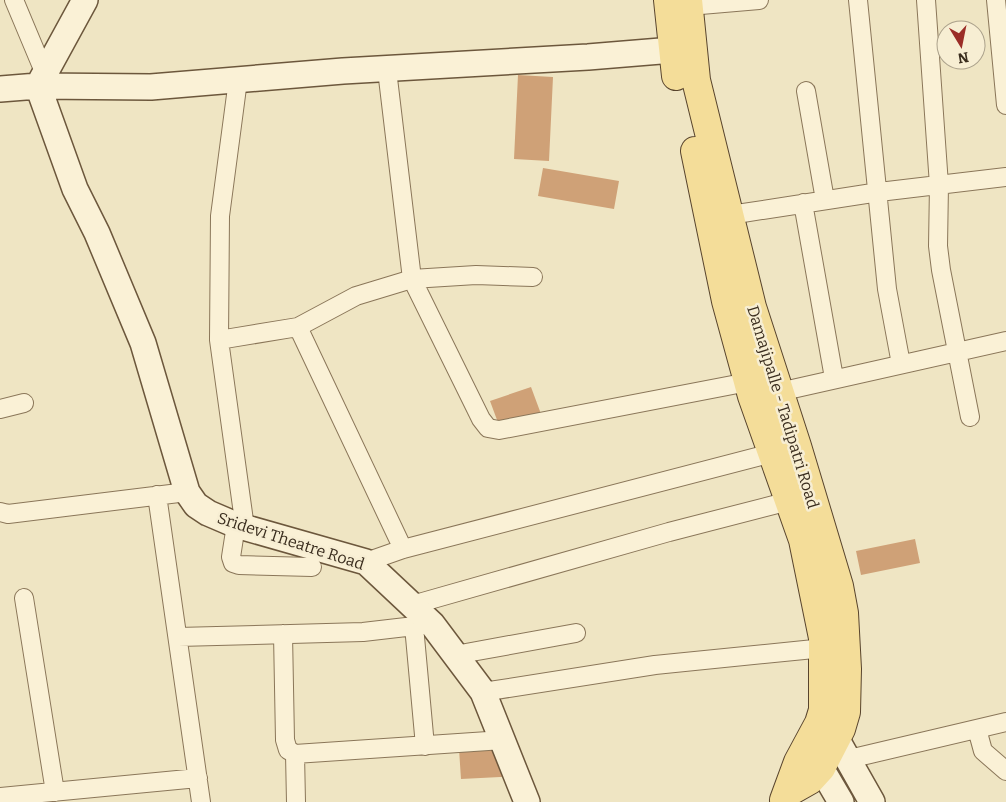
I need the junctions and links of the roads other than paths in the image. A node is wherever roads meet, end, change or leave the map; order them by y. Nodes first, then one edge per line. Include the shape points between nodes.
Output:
1 (14, 0) edge
2 (85, 0) edge
3 (759, 0) edge
4 (858, 0) edge
5 (926, 0) edge
6 (996, 0) edge
7 (681, 2) edge
8 (673, 50) junction
9 (387, 70) junction
10 (42, 80) junction
11 (238, 80) junction
12 (0, 89) edge
13 (806, 91) dead end
14 (1006, 105) edge
15 (1006, 177) edge
16 (939, 185) junction
17 (879, 192) junction
18 (825, 200) junction
19 (803, 203) junction
20 (730, 215) junction
21 (533, 277) dead end
22 (412, 279) junction
23 (298, 327) junction
24 (219, 340) junction
25 (1006, 341) edge
26 (957, 352) junction
27 (901, 364) junction
28 (834, 378) junction
29 (748, 382) junction
30 (779, 392) junction
31 (24, 403) dead end
32 (0, 409) edge
33 (970, 417) dead end
34 (785, 450) junction
35 (186, 492) junction
36 (157, 495) junction
37 (789, 502) junction
38 (0, 512) edge
39 (240, 527) junction
40 (403, 549) junction
41 (366, 562) junction
42 (312, 567) dead end
43 (24, 598) dead end
44 (419, 618) junction
45 (576, 633) dead end
46 (283, 634) junction
47 (178, 637) junction
48 (824, 648) junction
49 (455, 654) junction
50 (483, 692) junction
51 (1006, 722) edge
52 (977, 729) junction
53 (503, 740) junction
54 (835, 741) junction
55 (425, 746) junction
56 (295, 754) junction
57 (813, 760) junction
58 (1006, 771) edge
59 (198, 778) junction
60 (55, 792) junction
61 (0, 797) edge
62 (785, 798) edge
63 (201, 802) edge
64 (296, 802) edge
65 (527, 802) edge
66 (841, 802) edge
67 (872, 802) edge

1 - 10 street
2 - 10 street
3 - 7 street
4 - 17 street
5 - 16 street
6 - 14 street
7 - 8 main road, Damajipalle - Tadipatri Road
7 - 20 main road, Damajipalle - Tadipatri Road via 696,80
8 - 9 street
8 - 29 main road, Damajipalle - Tadipatri Road via 719,272
9 - 11 street
9 - 22 street
10 - 11 street via 152,87
10 - 12 street
10 - 35 street, Sridevi Theatre Road via 75,190 143,343
11 - 24 street via 220,216
13 - 18 street
15 - 16 street
16 - 17 street
16 - 26 street via 938,246
17 - 18 street
17 - 27 street via 887,289
18 - 19 street
19 - 20 street
19 - 28 street
20 - 30 main road, Damajipalle - Tadipatri Road via 752,307
21 - 22 street
22 - 23 street via 356,296
22 - 29 street via 488,428 499,430
23 - 24 street
23 - 40 street
24 - 39 street
25 - 26 street
26 - 27 street
26 - 33 street
27 - 28 street
28 - 30 street
29 - 34 main road, Damajipalle - Tadipatri Road
30 - 34 main road, Damajipalle - Tadipatri Road
31 - 32 street
34 - 37 main road, Damajipalle - Tadipatri Road
34 - 40 street
34 - 54 main road, Damajipalle - Tadipatri Road via 839,586 844,613 846,712
35 - 36 street
35 - 39 street, Sridevi Theatre Road via 208,514
36 - 38 street via 8,514
36 - 47 street
37 - 44 street via 669,532
37 - 48 main road, Damajipalle - Tadipatri Road via 806,552
39 - 41 street, Sridevi Theatre Road
39 - 42 street via 231,557 233,563
40 - 41 street
41 - 44 street, Sridevi Theatre Road
43 - 60 street
44 - 46 street via 363,632
44 - 49 street, Sridevi Theatre Road
44 - 55 street
45 - 49 street
46 - 47 street
46 - 56 street via 285,740 288,750
47 - 59 street
48 - 50 street via 655,665
48 - 54 main road, Damajipalle - Tadipatri Road via 824,698
49 - 50 street, Sridevi Theatre Road
50 - 53 street, Sridevi Theatre Road
51 - 52 street
52 - 54 street
52 - 58 street via 983,750
53 - 55 street
53 - 65 street, Sridevi Theatre Road
54 - 57 main road, Damajipalle - Tadipatri Road
54 - 67 street
55 - 56 street
56 - 64 street
57 - 62 main road, Damajipalle - Tadipatri Road via 810,780
57 - 66 street
59 - 60 street
59 - 63 street
60 - 61 street

